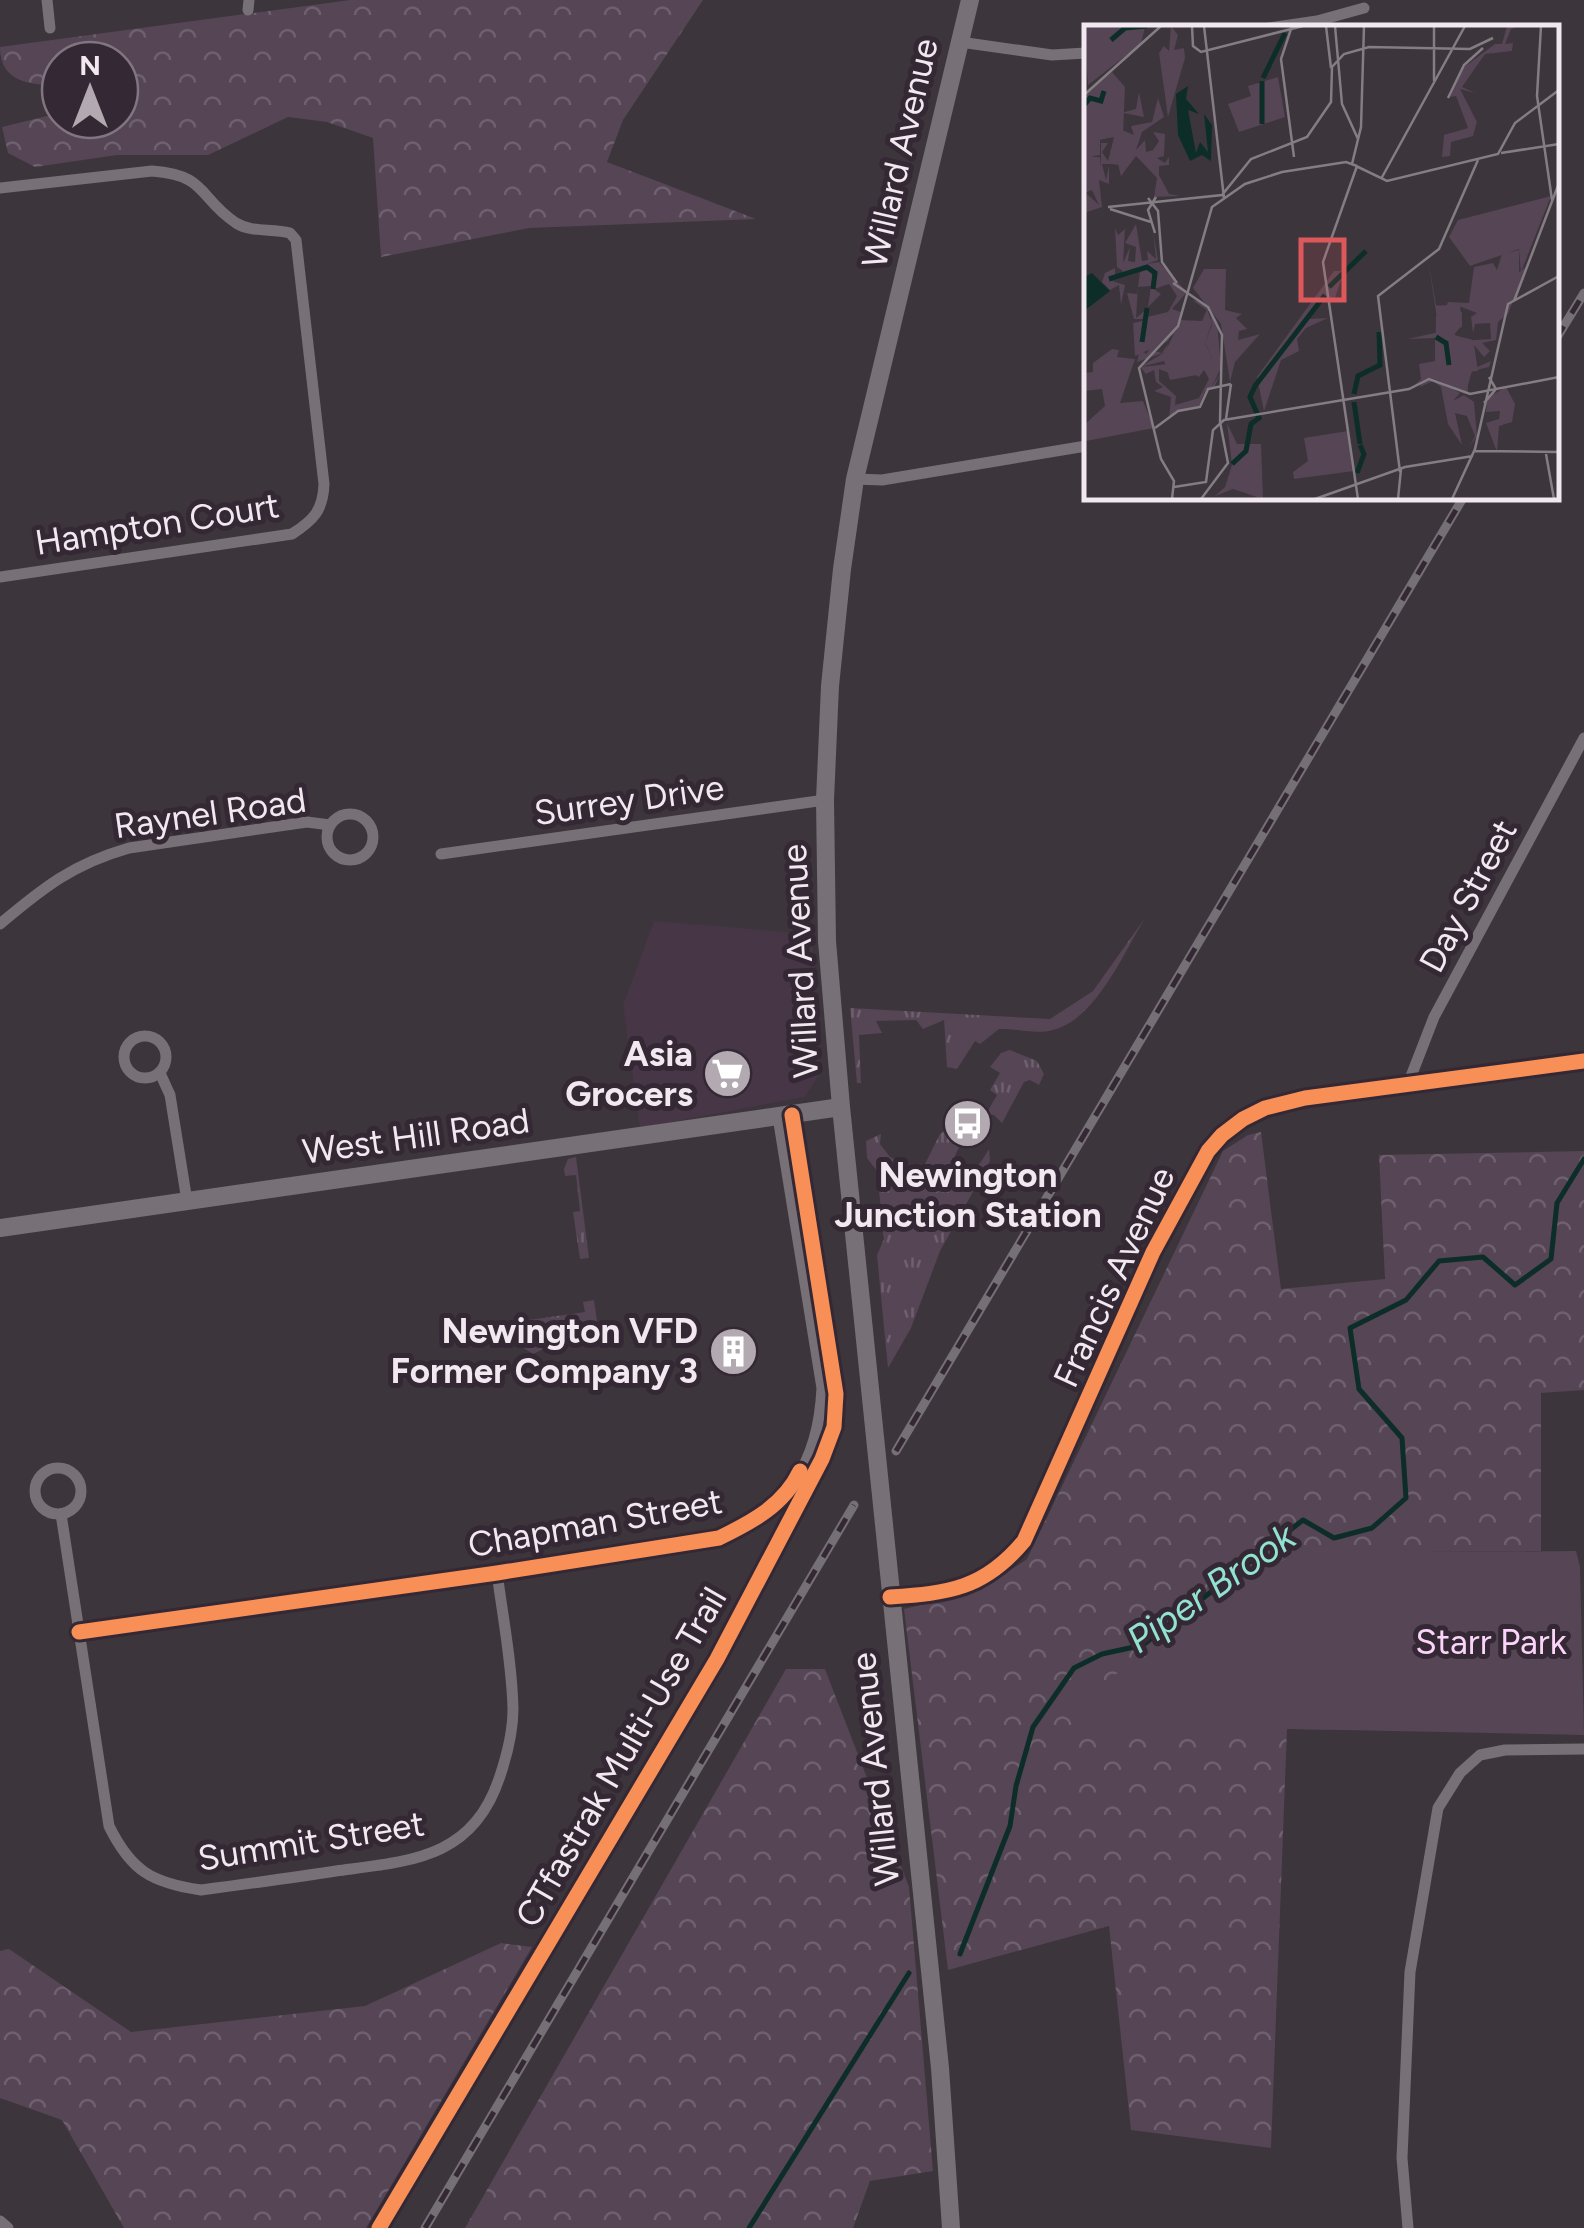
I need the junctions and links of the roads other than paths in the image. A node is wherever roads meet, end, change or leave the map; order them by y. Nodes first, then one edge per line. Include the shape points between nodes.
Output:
1 (46, 0) edge
2 (970, 0) edge
3 (1364, 8) dead end
4 (1289, 25) edge
5 (50, 28) dead end
6 (960, 42) junction
7 (1084, 53) edge
8 (0, 188) edge
9 (1084, 446) edge
10 (855, 479) junction
11 (0, 577) edge
12 (1584, 738) edge
13 (825, 800) junction
14 (330, 825) junction
15 (442, 854) dead end
16 (0, 924) edge
17 (1584, 1061) edge
18 (160, 1073) dead end
19 (1408, 1084) junction
20 (841, 1107) junction
21 (778, 1116) junction
22 (186, 1202) junction
23 (0, 1228) edge
24 (61, 1514) junction
25 (497, 1574) junction
26 (890, 1597) junction
27 (79, 1632) junction
28 (1584, 1748) edge
29 (0, 2221) edge
30 (8, 2228) edge
31 (952, 2228) edge
32 (1408, 2228) edge

1 - 5 street
2 - 6 main road, Willard Avenue
3 - 4 street
6 - 7 street
6 - 10 main road, Willard Avenue
8 - 11 street, Hampton Court via 176,172 196,182 232,221 290,233 296,240 324,484 323,504 312,522 292,534
9 - 10 street
10 - 13 main road, Willard Avenue via 830,686
12 - 19 street, Day Street via 1434,1017
13 - 15 street, Surrey Drive
13 - 20 main road, Willard Avenue via 827,941
14 - 14 street, Raynel Road via 327,840 334,854 348,860 368,851 373,837 363,817 341,815
14 - 16 street, Raynel Road via 306,822 101,856 70,869
17 - 19 street, Francis Avenue
18 - 22 street via 170,1095
19 - 26 street, Francis Avenue via 1265,1108 1222,1135 1154,1252 1024,1542 980,1581
20 - 21 main road, West Hill Road
20 - 26 main road, Willard Avenue
21 - 22 main road, West Hill Road
21 - 25 street, Chapman Street via 822,1388 816,1433 796,1480 774,1506 718,1538
22 - 23 main road, West Hill Road
24 - 24 street, Summit Street via 42,1509 34,1496 41,1474 55,1468 75,1476 81,1490 77,1505
24 - 27 street, Summit Street
25 - 27 street, Chapman Street
25 - 27 street, Summit Street via 513,1714 508,1749 485,1812 464,1836 405,1862 200,1890 143,1873 109,1826
26 - 31 main road, Willard Avenue
28 - 32 street via 1480,1756 1460,1772 1438,1808 1410,1972 1402,2158
29 - 30 street

